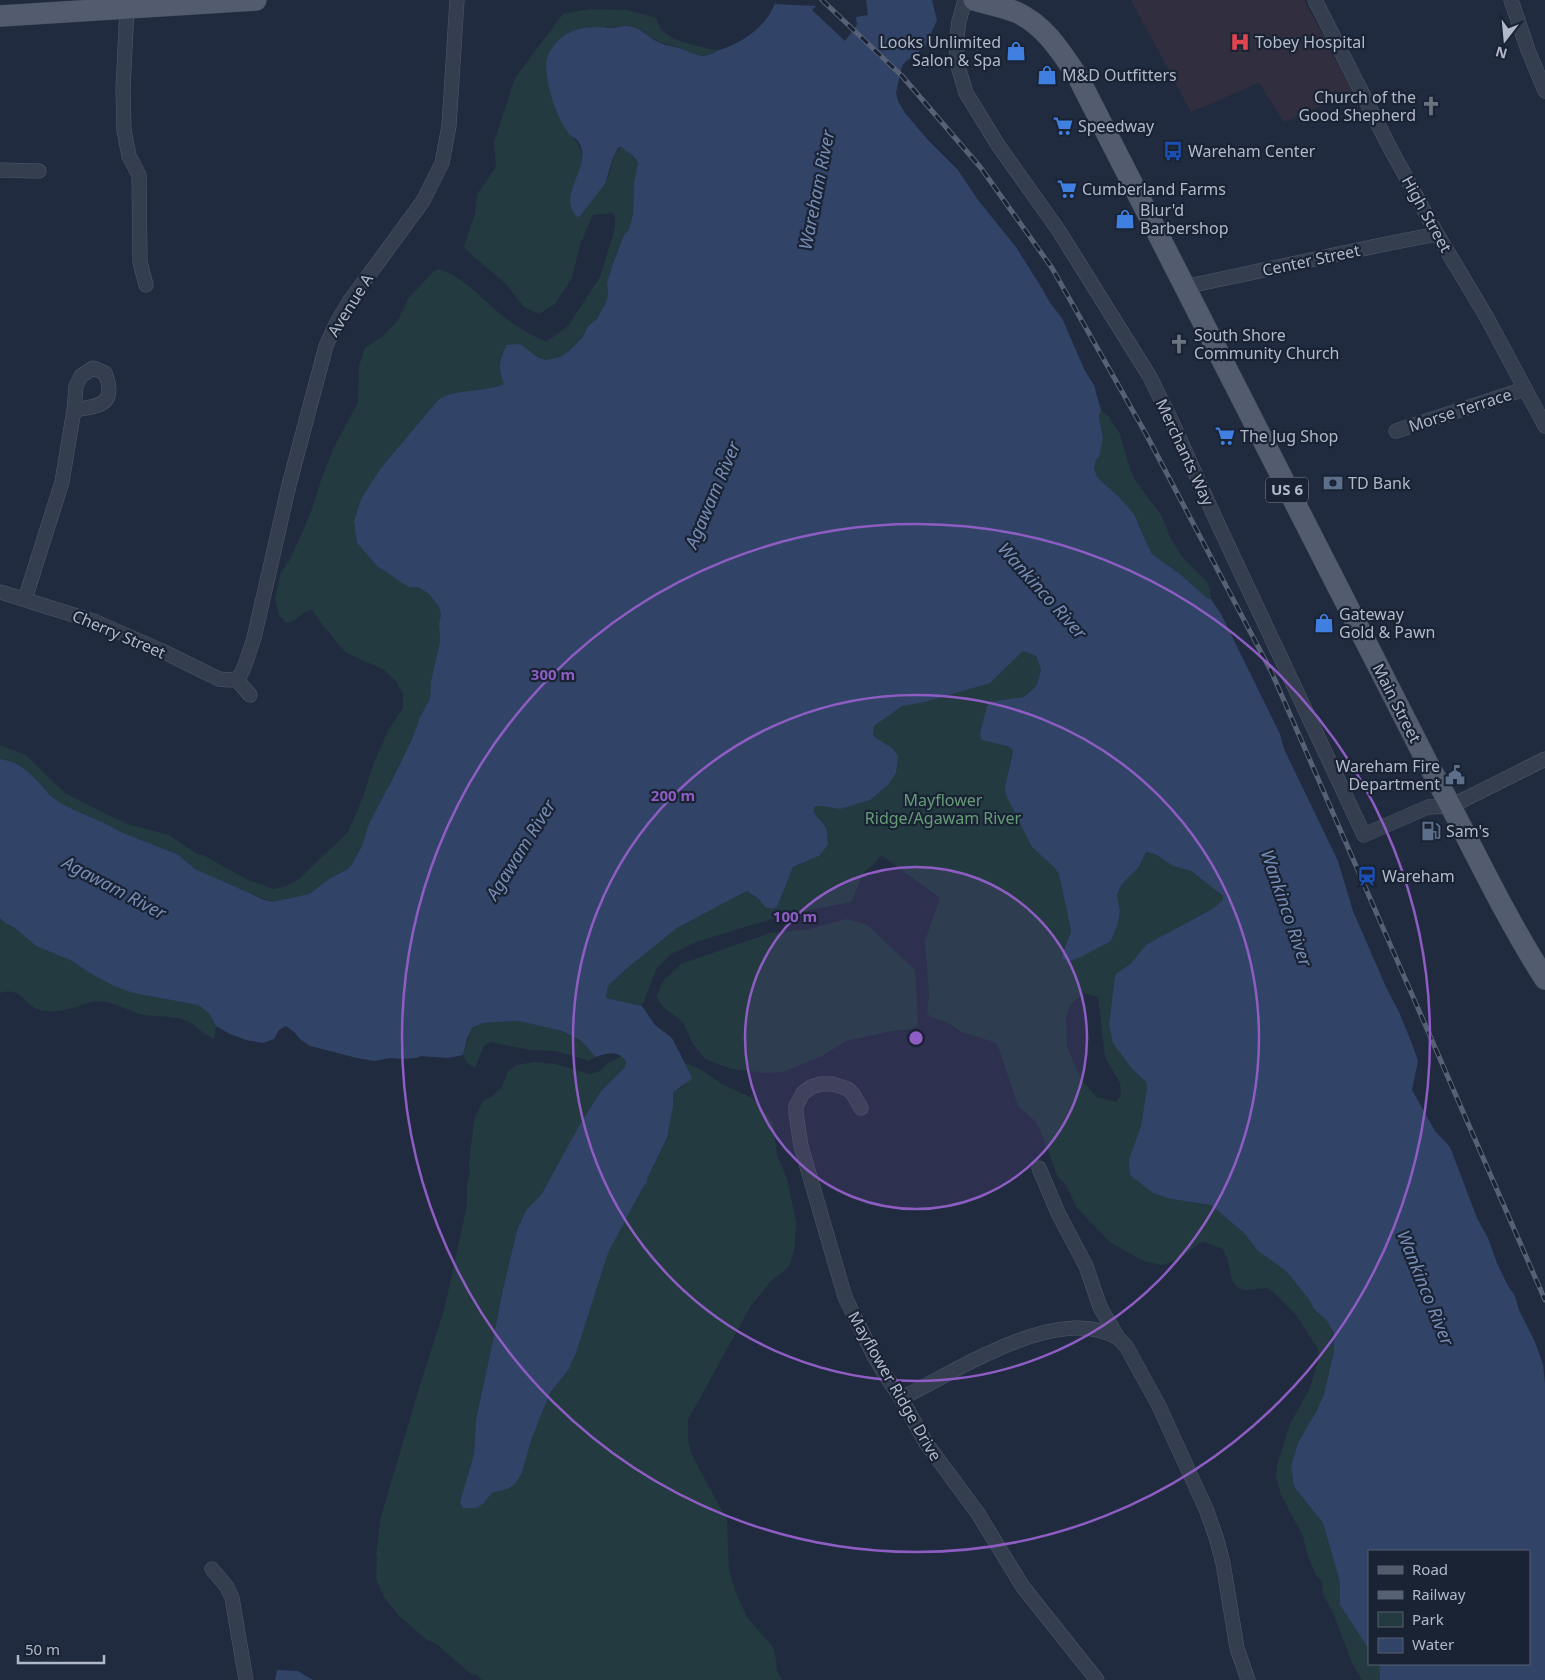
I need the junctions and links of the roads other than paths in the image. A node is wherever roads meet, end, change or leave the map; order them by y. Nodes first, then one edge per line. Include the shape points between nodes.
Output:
1 (256, 0) edge
2 (458, 0) edge
3 (965, 0) edge
4 (974, 0) edge
5 (1315, 0) edge
6 (1511, 0) edge
7 (127, 9) junction
8 (0, 16) edge
9 (1545, 91) edge
10 (0, 170) edge
11 (40, 171) dead end
12 (1437, 234) junction
13 (146, 285) dead end
14 (1184, 288) junction
15 (1525, 389) junction
16 (74, 410) dead end
17 (1545, 426) edge
18 (1396, 431) dead end
19 (0, 592) edge
20 (25, 599) junction
21 (236, 679) junction
22 (250, 695) dead end
23 (1545, 759) edge
24 (1451, 806) junction
25 (1545, 979) edge
26 (861, 1108) dead end
27 (1039, 1168) dead end
28 (1118, 1338) junction
29 (902, 1398) junction
30 (212, 1569) dead end
31 (246, 1680) edge
32 (1096, 1680) edge
33 (1248, 1680) edge

1 - 7 main road
2 - 21 street, Avenue A via 449,126 442,163 428,193 349,302 326,346 288,488 254,638 245,665
3 - 24 street, Merchants Way via 956,44 966,93 1002,151 1059,231 1159,394 1364,835 1428,807
4 - 14 main road, Main Street / US 6 via 1016,13 1034,24 1058,47 1078,77
5 - 12 street, High Street
6 - 9 street
7 - 8 main road
7 - 13 street via 124,130 129,156 139,175 140,262
10 - 11 street
12 - 14 street, Center Street
12 - 15 street, High Street
14 - 24 main road, Main Street / US 6
15 - 17 street, High Street
15 - 18 street, Morse Terrace
16 - 20 street via 62,482
19 - 20 street, Cherry Street
20 - 21 street, Cherry Street via 110,628 219,679
21 - 22 street
23 - 24 street
24 - 25 main road, Main Street / US 6 via 1489,883
26 - 29 street, Mayflower Ridge Drive via 848,1089 821,1084 811,1087 800,1097 796,1106 797,1121 801,1146 845,1297 877,1362
27 - 28 street via 1086,1266 1100,1307
28 - 29 street via 1103,1331 1080,1328 1023,1338 993,1350
28 - 33 street via 1126,1346 1158,1404 1212,1524 1223,1562 1237,1648
29 - 32 street, Mayflower Ridge Drive via 926,1443 977,1512 1023,1587
30 - 31 street via 232,1598

